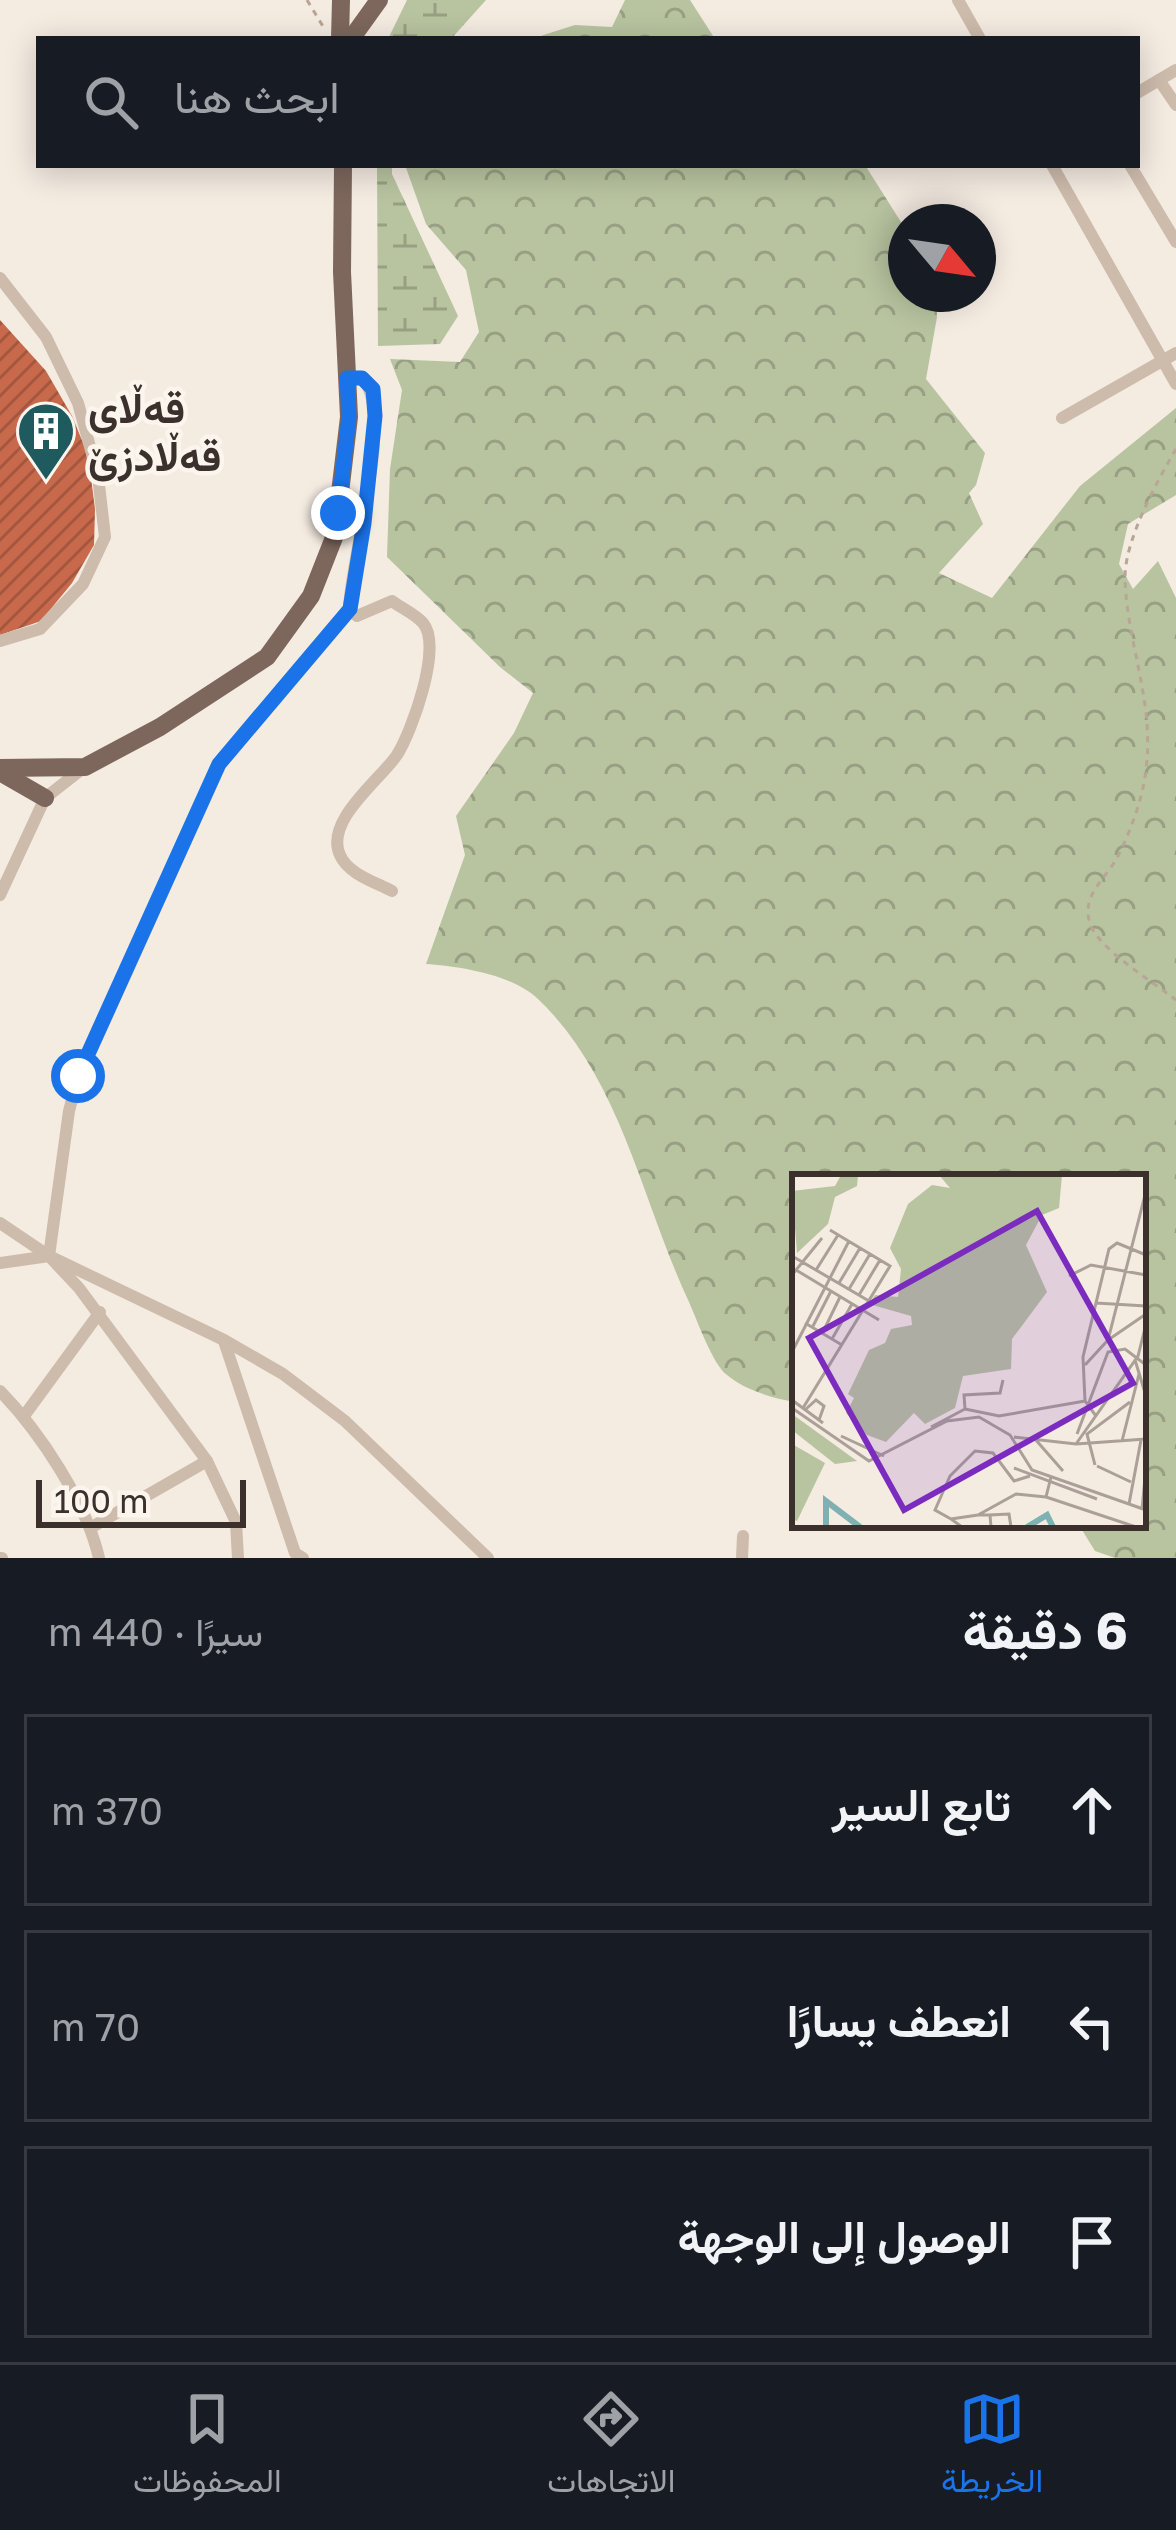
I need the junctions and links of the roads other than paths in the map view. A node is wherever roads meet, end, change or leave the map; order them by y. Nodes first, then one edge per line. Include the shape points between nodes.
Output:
1 (341, 0) edge
2 (379, 0) edge
3 (958, 0) edge
4 (336, 36) edge
5 (353, 36) edge
6 (978, 36) edge
7 (1176, 70) edge
8 (1159, 80) junction
9 (1140, 91) edge
10 (1176, 105) edge
11 (343, 168) edge
12 (1054, 168) edge
13 (1132, 168) edge
14 (1176, 242) edge
15 (0, 278) edge
16 (1170, 357) edge
17 (347, 378) junction
18 (1176, 384) edge
19 (1062, 418) dead end
20 (350, 609) junction
21 (0, 641) edge
22 (85, 766) junction
23 (0, 770) edge
24 (45, 798) junction
25 (392, 891) dead end
26 (0, 894) edge
27 (0, 1223) edge
28 (49, 1256) junction
29 (0, 1263) edge
30 (100, 1312) junction
31 (224, 1340) junction
32 (0, 1391) edge
33 (24, 1416) junction
34 (207, 1461) junction
35 (92, 1528) junction
36 (743, 1536) dead end
37 (298, 1556) edge
38 (99, 1558) edge
39 (238, 1558) edge
40 (488, 1558) edge
41 (742, 1558) edge

1 - 4 main road
2 - 5 main road
3 - 6 street
7 - 8 street
8 - 9 street
8 - 10 street
11 - 17 main road
12 - 16 street
13 - 14 street
15 - 21 street via 46,337 78,403 105,537 83,584 40,629
16 - 18 street
16 - 19 street
17 - 20 street via 373,389 375,416
17 - 22 main road via 334,535 292,626 267,657
20 - 25 street via 357,616 398,605 425,624 430,644 424,689 398,753 336,838 350,868
20 - 28 street via 219,764 78,1076
22 - 23 main road
22 - 24 street
23 - 24 main road
24 - 26 street
27 - 28 street
28 - 29 street
28 - 30 street
28 - 31 street
30 - 33 street
30 - 34 street
31 - 37 street
31 - 40 street via 345,1421
32 - 33 street
33 - 35 street
34 - 35 street
34 - 39 street via 236,1522
35 - 38 street
36 - 41 street

